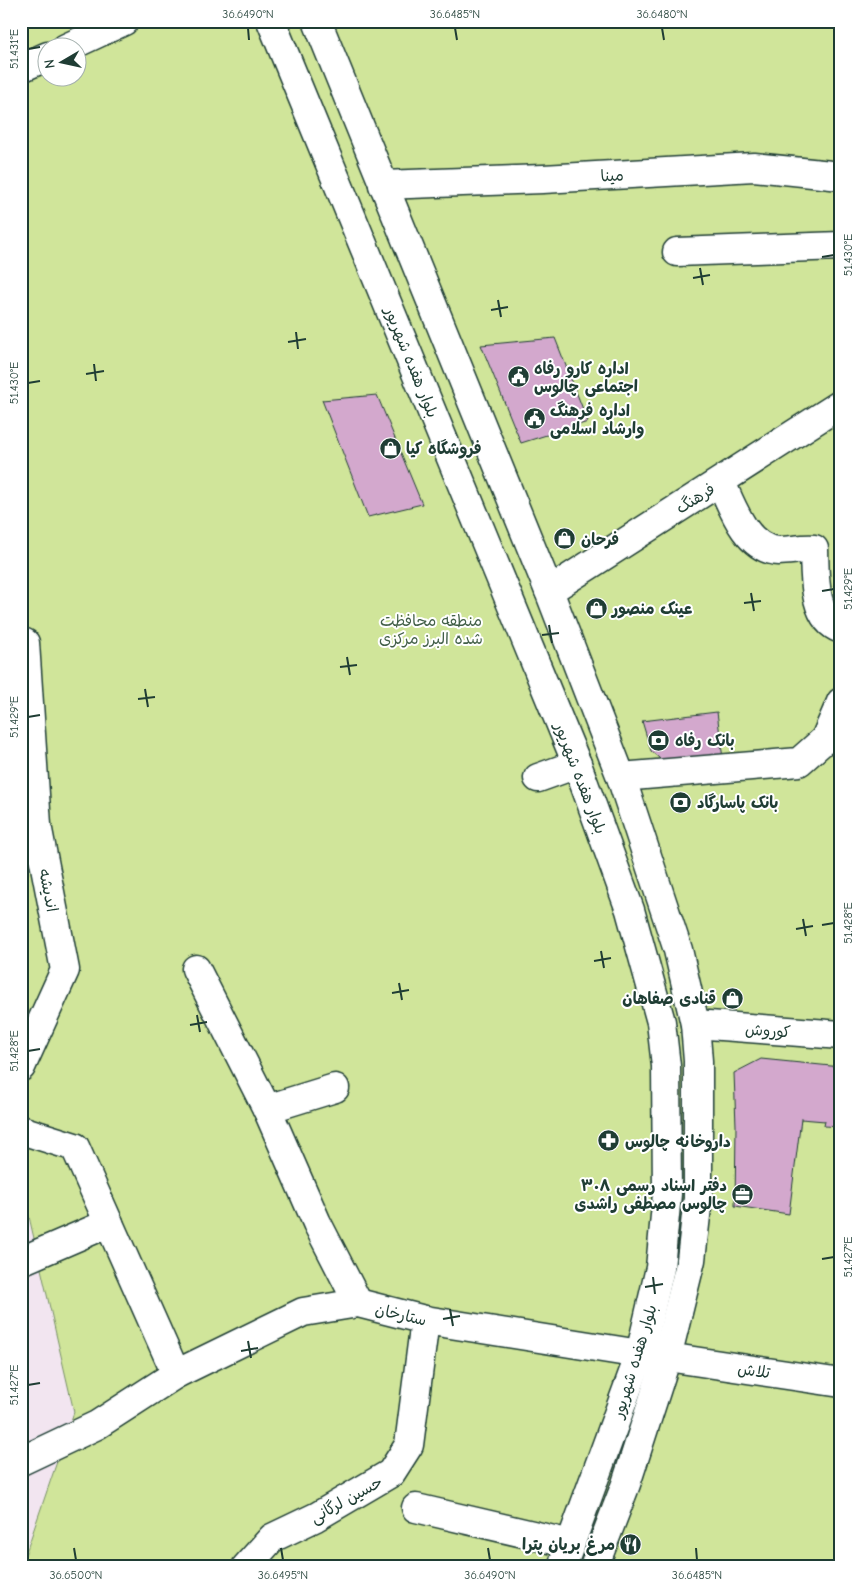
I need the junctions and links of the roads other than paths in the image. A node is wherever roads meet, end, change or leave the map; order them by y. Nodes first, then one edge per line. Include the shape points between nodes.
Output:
1 (124, 21) edge
2 (271, 21) edge
3 (317, 21) edge
4 (87, 38) edge
5 (38, 60) edge
6 (21, 68) edge
7 (841, 176) edge
8 (383, 184) junction
9 (841, 246) edge
10 (678, 252) dead end
11 (841, 404) edge
12 (721, 482) junction
13 (548, 591) junction
14 (841, 629) edge
15 (25, 643) dead end
16 (841, 702) edge
17 (611, 751) junction
18 (577, 764) junction
19 (621, 777) junction
20 (538, 778) dead end
21 (196, 969) dead end
22 (695, 1024) junction
23 (841, 1035) edge
24 (21, 1067) edge
25 (336, 1088) dead end
26 (267, 1109) junction
27 (21, 1130) edge
28 (109, 1223) junction
29 (21, 1261) edge
30 (358, 1303) junction
31 (425, 1320) junction
32 (640, 1354) junction
33 (667, 1357) junction
34 (176, 1374) junction
35 (841, 1383) edge
36 (21, 1460) edge
37 (416, 1508) dead end
38 (567, 1555) edge
39 (246, 1567) edge
40 (594, 1567) edge

1 - 4 main road
2 - 18 main road, بلوار هفده شهریور
3 - 8 main road, بلوار هفده شهریور
5 - 6 main road
7 - 8 main road, مینا via 754,168
8 - 13 main road, بلوار هفده شهریور
9 - 10 main road
11 - 12 main road, فرهنگ
12 - 13 main road, فرهنگ
12 - 14 main road via 739,521 761,547 778,551 814,549 822,612 832,626
13 - 17 main road, بلوار هفده شهریور
15 - 24 main road, اندیشه via 37,825 65,970
16 - 19 main road via 825,739 799,762
17 - 18 main road
17 - 19 main road, بلوار هفده شهریور
18 - 20 main road
18 - 32 main road, بلوار هفده شهریور via 646,961 661,1022 666,1066 667,1194 660,1268
19 - 22 main road, بلوار هفده شهریور via 678,950
21 - 26 main road
22 - 23 main road, کوروش
22 - 33 main road, بلوار هفده شهریور via 698,1198 691,1260
25 - 26 main road
26 - 30 main road via 317,1224
27 - 28 main road via 75,1147
28 - 29 main road
28 - 34 main road
30 - 31 main road, ستارخان
30 - 34 main road, ستارخان via 304,1312
31 - 32 main road, ستارخان
31 - 39 main road, حسین لرگانی via 409,1445 391,1473 316,1517 272,1538
32 - 38 main road, بلوار هفده شهریور
33 - 35 main road, تلاش
33 - 40 main road, بلوار هفده شهریور via 626,1484
34 - 36 main road, ستارخان via 97,1425
37 - 38 main road

